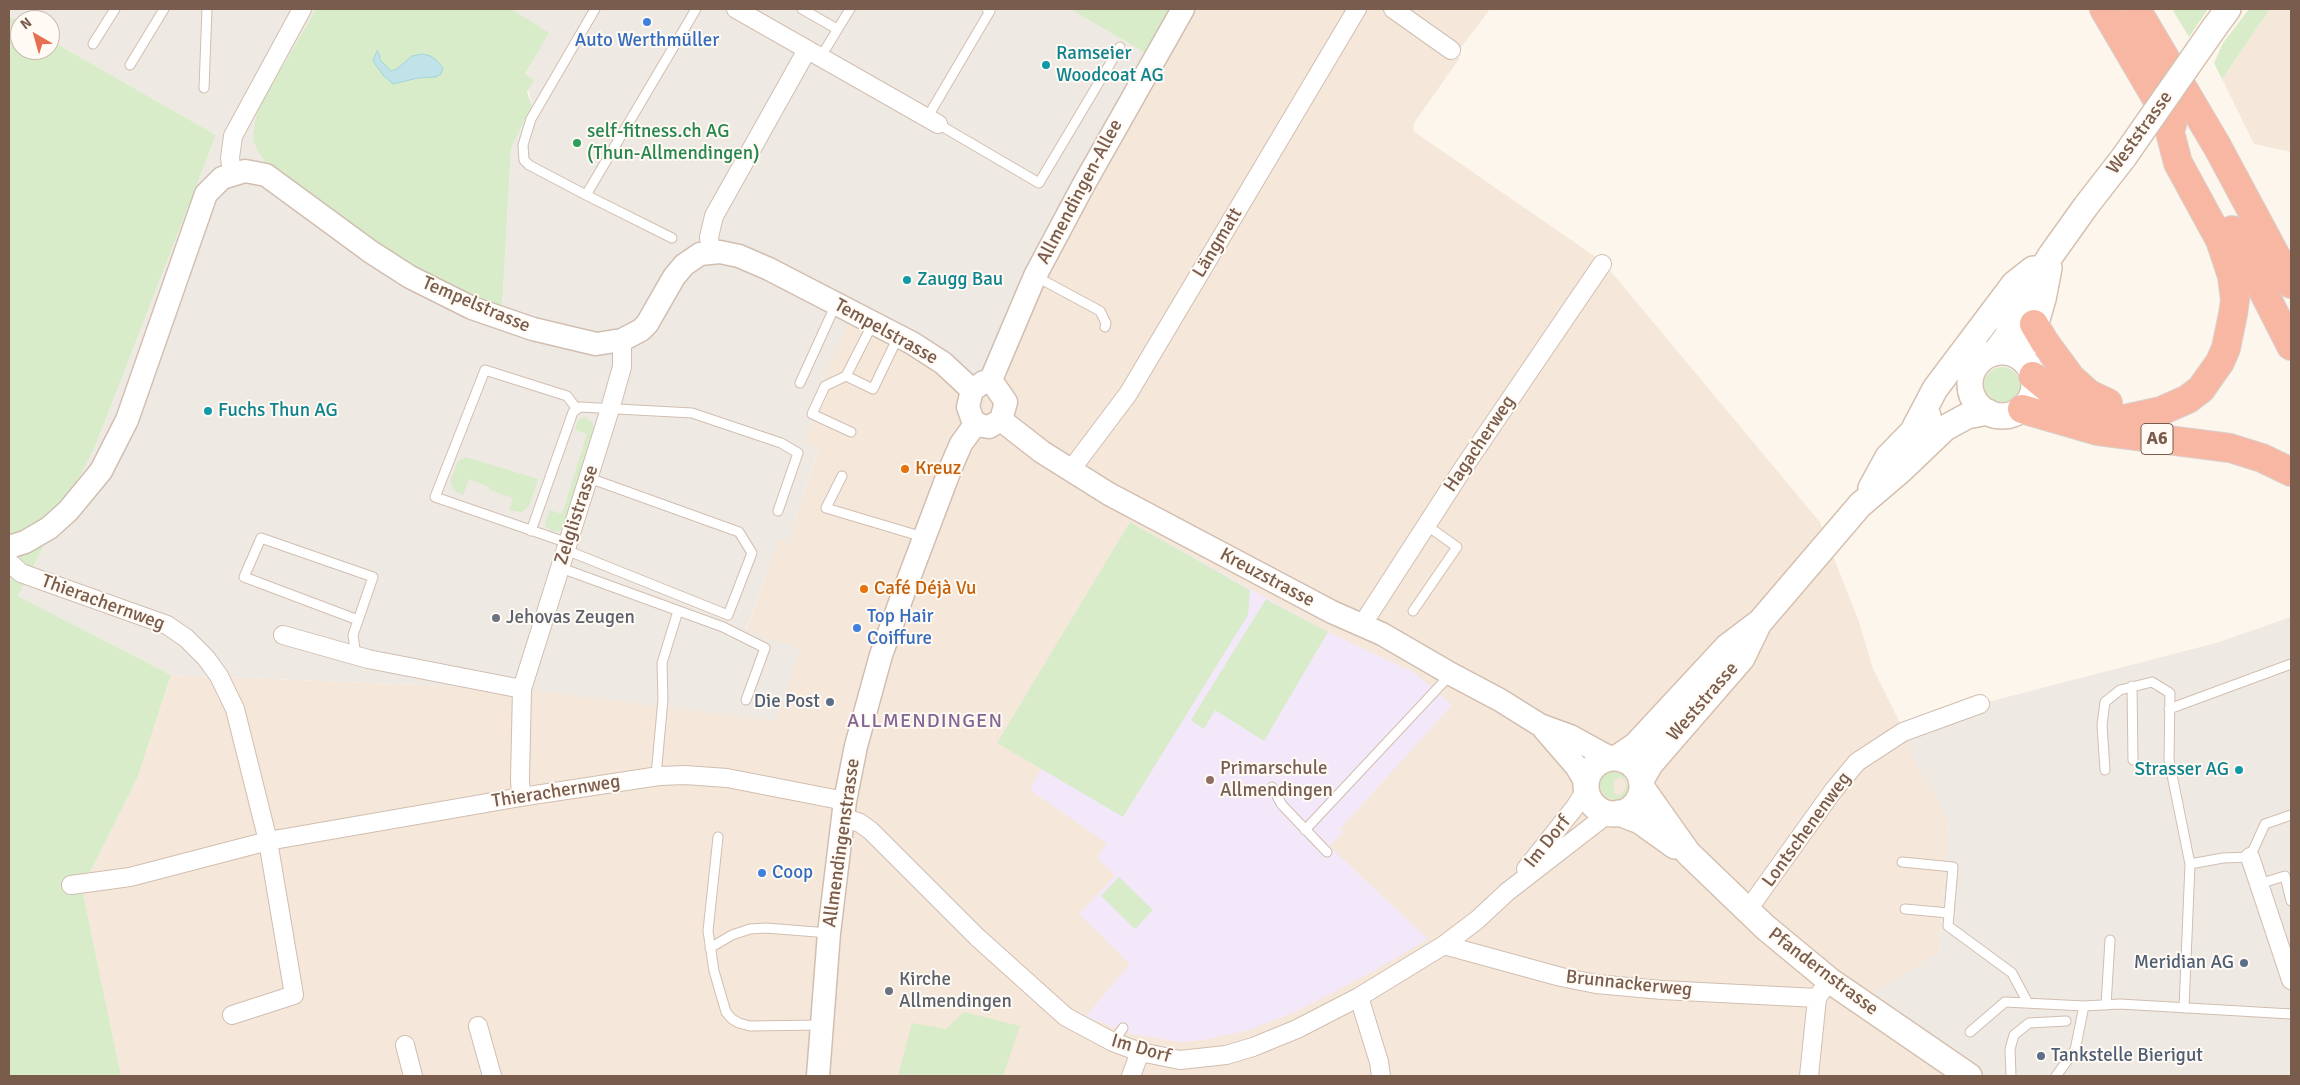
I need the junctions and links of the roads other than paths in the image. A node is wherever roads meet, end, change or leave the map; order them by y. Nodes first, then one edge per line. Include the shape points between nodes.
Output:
1 (115, 9) edge
2 (164, 9) edge
3 (207, 9) edge
4 (595, 9) edge
5 (696, 9) edge
6 (736, 9) edge
7 (802, 9) edge
8 (850, 9) edge
9 (987, 9) edge
10 (1183, 9) edge
11 (1357, 9) edge
12 (1393, 9) edge
13 (2104, 9) edge
14 (2136, 9) edge
15 (2151, 9) edge
16 (298, 10) edge
17 (2221, 18) edge
18 (837, 29) junction
19 (93, 44) dead end
20 (1120, 47) dead end
21 (1452, 50) dead end
22 (813, 54) junction
23 (130, 65) dead end
24 (204, 88) dead end
25 (2189, 97) junction
26 (2165, 114) junction
27 (932, 121) junction
28 (232, 173) junction
29 (586, 195) junction
30 (672, 238) dead end
31 (711, 252) junction
32 (2051, 255) junction
33 (1602, 264) dead end
34 (1035, 276) junction
35 (2291, 284) edge
36 (836, 304) junction
37 (873, 322) junction
38 (2034, 324) junction
39 (1104, 327) dead end
40 (899, 336) junction
41 (622, 340) junction
42 (2291, 346) edge
43 (1994, 353) junction
44 (2030, 371) junction
45 (846, 376) junction
46 (1971, 376) junction
47 (800, 383) dead end
48 (981, 386) junction
49 (577, 409) junction
50 (610, 409) junction
51 (2022, 409) junction
52 (2161, 411) junction
53 (1988, 412) junction
54 (1002, 420) junction
55 (976, 422) junction
56 (1916, 427) junction
57 (851, 432) dead end
58 (1070, 471) junction
59 (2291, 472) edge
60 (842, 476) dead end
61 (589, 478) junction
62 (1860, 505) junction
63 (778, 511) dead end
64 (1426, 525) junction
65 (531, 531) junction
66 (924, 538) junction
67 (9, 547) edge
68 (567, 547) junction
69 (9, 562) edge
70 (560, 568) junction
71 (678, 611) junction
72 (1413, 611) dead end
73 (358, 620) junction
74 (1760, 622) junction
75 (1362, 625) junction
76 (283, 635) dead end
77 (356, 656) junction
78 (2291, 664) edge
79 (1451, 674) junction
80 (2132, 686) junction
81 (522, 689) junction
82 (746, 700) dead end
83 (1980, 704) dead end
84 (2169, 709) junction
85 (1540, 725) junction
86 (1613, 758) junction
87 (2133, 760) dead end
88 (2105, 770) dead end
89 (656, 776) junction
90 (1641, 784) junction
91 (1586, 786) junction
92 (1272, 787) dead end
93 (521, 797) junction
94 (844, 809) junction
95 (1614, 813) junction
96 (2291, 815) edge
97 (1306, 830) junction
98 (718, 836) dead end
99 (268, 841) junction
100 (1327, 852) dead end
101 (1688, 854) junction
102 (2250, 857) junction
103 (1902, 862) dead end
104 (2190, 864) junction
105 (70, 884) dead end
106 (2259, 884) junction
107 (1507, 892) junction
108 (2291, 901) edge
109 (1905, 909) dead end
110 (1748, 911) junction
111 (1949, 913) junction
112 (829, 932) junction
113 (2110, 940) dead end
114 (1444, 945) junction
115 (710, 948) junction
116 (2290, 975) edge
117 (1823, 989) junction
118 (1359, 997) junction
119 (2028, 1003) junction
120 (2106, 1005) junction
121 (2084, 1006) junction
122 (2184, 1008) junction
123 (2291, 1014) edge
124 (232, 1015) dead end
125 (2066, 1021) dead end
126 (821, 1025) junction
127 (478, 1026) dead end
128 (1970, 1032) dead end
129 (405, 1045) dead end
130 (1140, 1052) junction
131 (413, 1076) edge
132 (492, 1076) edge
133 (818, 1076) edge
134 (1131, 1076) edge
135 (1380, 1076) edge
136 (1809, 1076) edge
137 (1969, 1076) edge
138 (2011, 1076) edge
139 (2056, 1076) edge

1 - 19 lane
2 - 23 lane
3 - 24 lane
4 - 29 lane via 541,100 523,145 524,160 529,165
5 - 29 lane
6 - 22 street
7 - 18 lane
8 - 18 lane
9 - 27 lane via 990,11
10 - 34 street, Allmendingen-Allee
11 - 58 street, Längmatt via 1128,394
12 - 21 street
13 - 26 highway
14 - 25 highway
15 - 25 highway
16 - 28 street via 233,136 230,147
17 - 32 main road, Weststrasse, bridge
18 - 22 lane
20 - 27 lane via 1038,183
22 - 27 street
22 - 31 street via 714,216 709,237
25 - 35 highway
26 - 42 highway via 2217,202
26 - 52 highway via 2178,163 2227,258 2235,300 2226,348 2211,376 2188,399
28 - 41 street, Tempelstrasse via 244,171 266,175 390,265 472,308 518,325 581,342 603,344
28 - 67 street via 213,186 201,206 127,420 101,471 68,511 49,528
29 - 30 lane
31 - 36 street, Tempelstrasse via 739,256
31 - 41 street, Tempelstrasse via 700,254 684,264 647,324
32 - 38 main road, Weststrasse via 2044,299
32 - 43 main road, Weststrasse via 2027,293 2006,338
32 - 56 main road, Weststrasse via 2014,284 1935,389
33 - 64 street, Hagacherweg
34 - 39 lane via 1100,311 1106,323
34 - 48 street, Allmendingen-Allee
36 - 37 street, Tempelstrasse
36 - 47 lane
37 - 40 street, Tempelstrasse
37 - 45 lane
38 - 44 main road, Weststrasse via 2029,347
38 - 52 highway via 2071,378 2089,394 2112,404
40 - 45 lane via 873,389
40 - 48 street, Tempelstrasse
41 - 50 street, Zelglistrasse via 622,367
43 - 44 main road via 2014,354
43 - 46 main road, Weststrasse via 1980,361
44 - 51 main road, Weststrasse via 2033,393
44 - 52 highway via 2049,389 2074,404 2106,416 2125,419
45 - 57 lane via 825,386 812,414
46 - 53 main road via 1973,394 1981,408
46 - 56 main road, Weststrasse
48 - 54 street, Tempelstrasse via 1000,390 1006,402
48 - 55 street via 968,407
49 - 50 lane
49 - 65 lane via 573,412
49 - 65 lane via 567,396 485,370 435,497
50 - 61 street, Zelglistrasse
50 - 63 lane via 692,413 782,443 798,453
51 - 53 main road, Weststrasse via 2005,416
51 - 59 highway, A6 via 2098,431 2230,448
53 - 62 main road, Weststrasse via 1966,416 1945,428
54 - 55 street via 989,427
54 - 58 street, Kreuzstrasse
55 - 66 street, Allmendingenstrasse via 961,444
56 - 62 main road, Weststrasse via 1888,458
58 - 75 street, Kreuzstrasse
60 - 66 lane via 826,508
61 - 68 street, Zelglistrasse
61 - 68 lane via 739,532 752,553 728,615
62 - 74 main road, Weststrasse
64 - 72 lane via 1457,547
64 - 75 street, Hagacherweg
65 - 68 lane
66 - 94 street, Allmendingenstrasse via 874,678
68 - 70 street, Zelglistrasse
69 - 99 street, Thierachernweg via 21,573 167,625 206,658 235,708
70 - 71 lane
70 - 81 street, Zelglistrasse
71 - 82 lane via 723,627 765,648
71 - 89 lane via 662,663 663,699
73 - 73 lane via 374,577 261,538 244,577
73 - 77 lane via 353,635
74 - 86 main road, Weststrasse via 1727,647 1636,744
74 - 90 main road, Weststrasse via 1742,658 1651,763
75 - 79 street, Kreuzstrasse
76 - 77 street
77 - 81 street
78 - 84 lane
79 - 85 street, Kreuzstrasse
79 - 97 lane
80 - 84 lane via 2152,682 2170,693
80 - 87 lane
80 - 88 lane via 2104,702
81 - 93 street, Zelglistrasse
83 - 110 street, Lontschenenweg via 1903,732 1857,762
84 - 104 lane via 2169,760
85 - 86 street, Kreuzstrasse
85 - 91 street, Kreuzstrasse via 1576,766
86 - 90 main road via 1630,763
86 - 91 main road via 1596,764
89 - 93 street, Thierachernweg
89 - 94 street, Thierachernweg via 728,778
90 - 95 main road via 1635,804
90 - 101 main road, Pfandernstrasse
91 - 95 main road via 1594,805
91 - 107 street, Im Dorf via 1575,807
92 - 97 lane via 1282,805
93 - 99 street, Thierachernweg
94 - 112 street, Allmendingenstrasse
94 - 130 street, Im Dorf via 871,831 977,937 1049,1003 1066,1016 1118,1035
95 - 101 main road, Pfandernstrasse via 1640,821 1660,838
95 - 107 street, Im Dorf
96 - 102 lane via 2265,824
97 - 100 lane
98 - 115 lane via 708,931
99 - 105 street via 130,877
99 - 124 street, Thierachernweg via 294,995
101 - 110 main road, Pfandernstrasse
102 - 104 lane
102 - 106 street
103 - 111 lane via 1953,867
104 - 122 lane
106 - 108 lane via 2285,876
106 - 116 street
107 - 114 street, Im Dorf
109 - 111 lane
110 - 117 main road, Pfandernstrasse
111 - 119 lane via 1948,926 2012,973
112 - 115 lane via 750,929
112 - 126 street, Allmendingenstrasse
113 - 120 lane
114 - 117 street, Brunnackerweg via 1596,984 1662,990
114 - 118 street, Im Dorf
115 - 126 lane via 726,1012 732,1019 750,1026
117 - 136 street
117 - 137 main road, Pfandernstrasse
118 - 130 street, Im Dorf via 1297,1029 1226,1056 1180,1060
118 - 135 street via 1379,1062
119 - 121 lane
119 - 128 lane via 2005,1002
120 - 121 lane
120 - 122 lane
121 - 139 lane via 2075,1050
122 - 123 lane
125 - 138 lane via 2030,1023 2014,1035 2010,1049
126 - 133 street, Allmendingenstrasse
127 - 132 street
129 - 131 street
130 - 134 street

